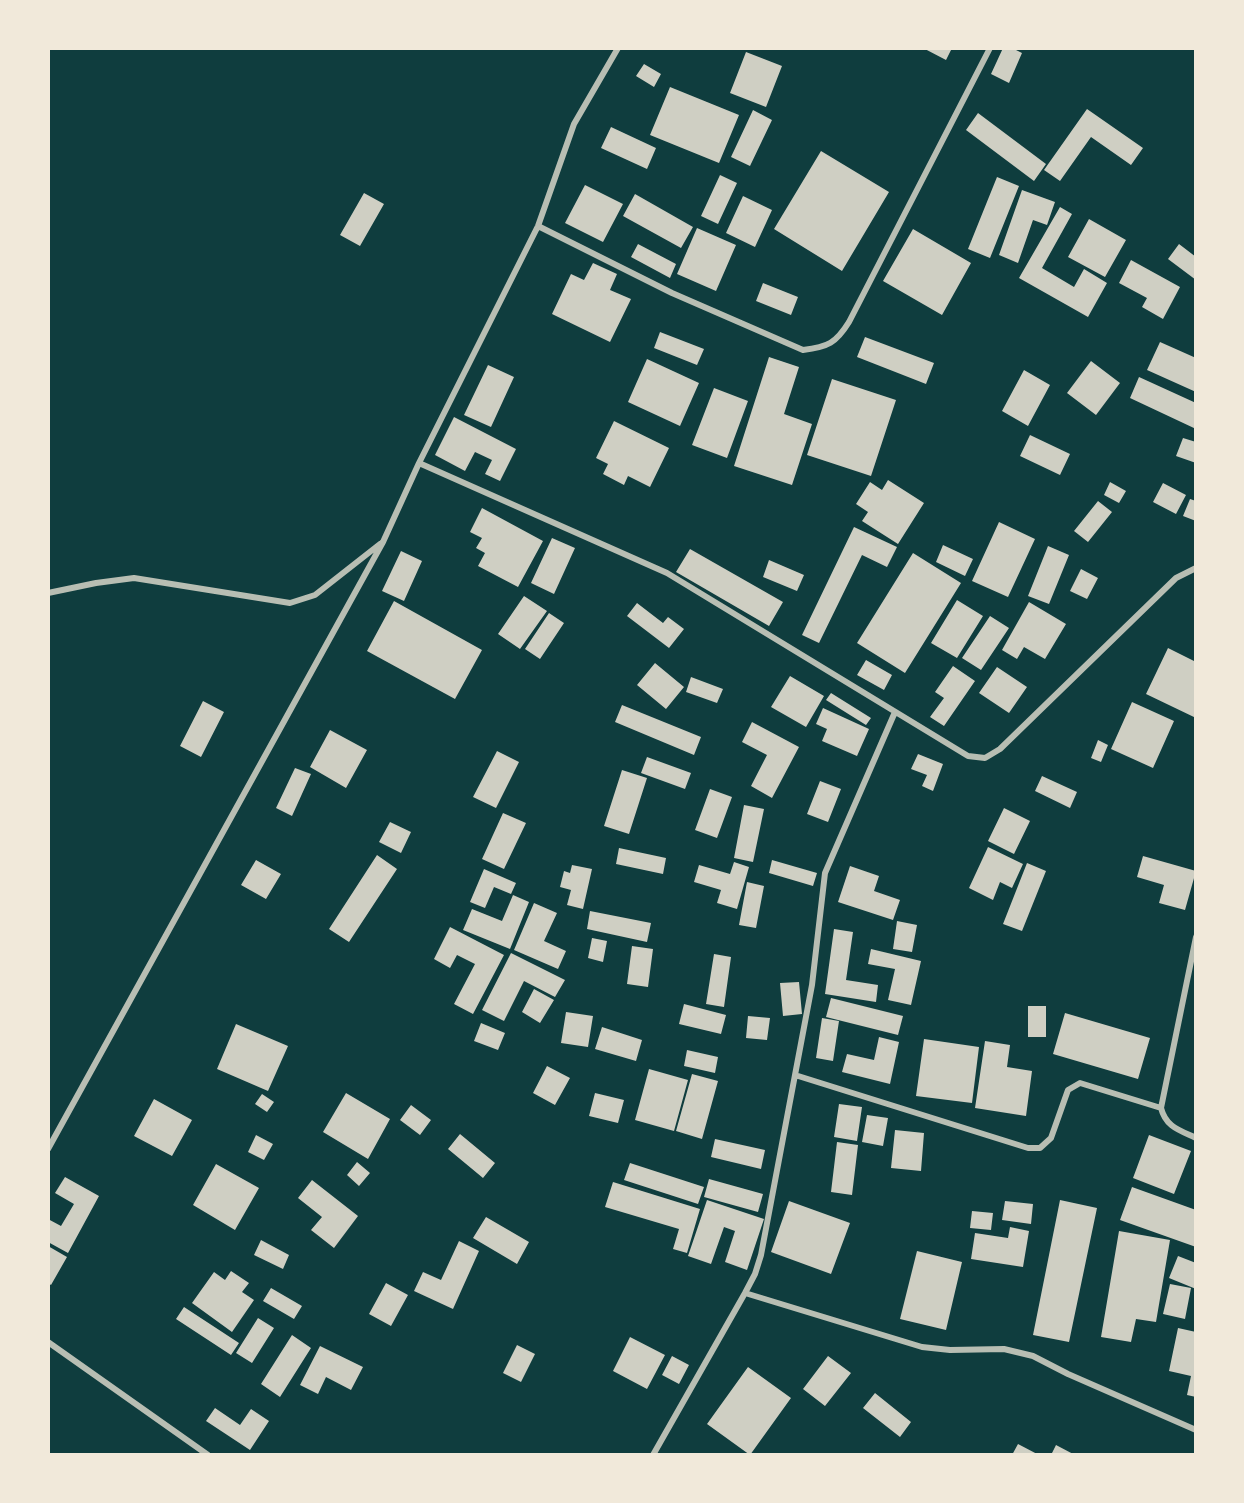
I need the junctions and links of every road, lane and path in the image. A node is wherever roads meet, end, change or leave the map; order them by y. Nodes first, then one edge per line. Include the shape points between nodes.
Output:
1 (618, 48) edge
2 (990, 48) edge
3 (538, 226) junction
4 (419, 463) junction
5 (383, 542) junction
6 (1196, 568) edge
7 (48, 593) edge
8 (895, 712) junction
9 (1196, 938) edge
10 (795, 1074) junction
11 (1161, 1107) junction
12 (1196, 1138) edge
13 (48, 1149) edge
14 (745, 1293) junction
15 (48, 1342) edge
16 (1196, 1430) edge
17 (208, 1455) edge
18 (653, 1455) edge

1 - 3 street via 574,124
2 - 3 street via 849,322 840,338 823,348 803,350 672,293
3 - 4 street
4 - 5 street
4 - 8 street via 667,573
5 - 7 street via 315,595 290,603 134,578
5 - 13 street
6 - 8 street via 1176,578 1000,749 984,758 968,756
8 - 10 street via 825,873 812,985
9 - 11 street
10 - 11 street via 1028,1148 1040,1148 1051,1138 1068,1090 1080,1083
10 - 14 street via 761,1254
11 - 12 street via 1164,1118 1176,1129
14 - 16 street via 922,1347 1004,1349 1033,1356
14 - 18 street
15 - 17 street

